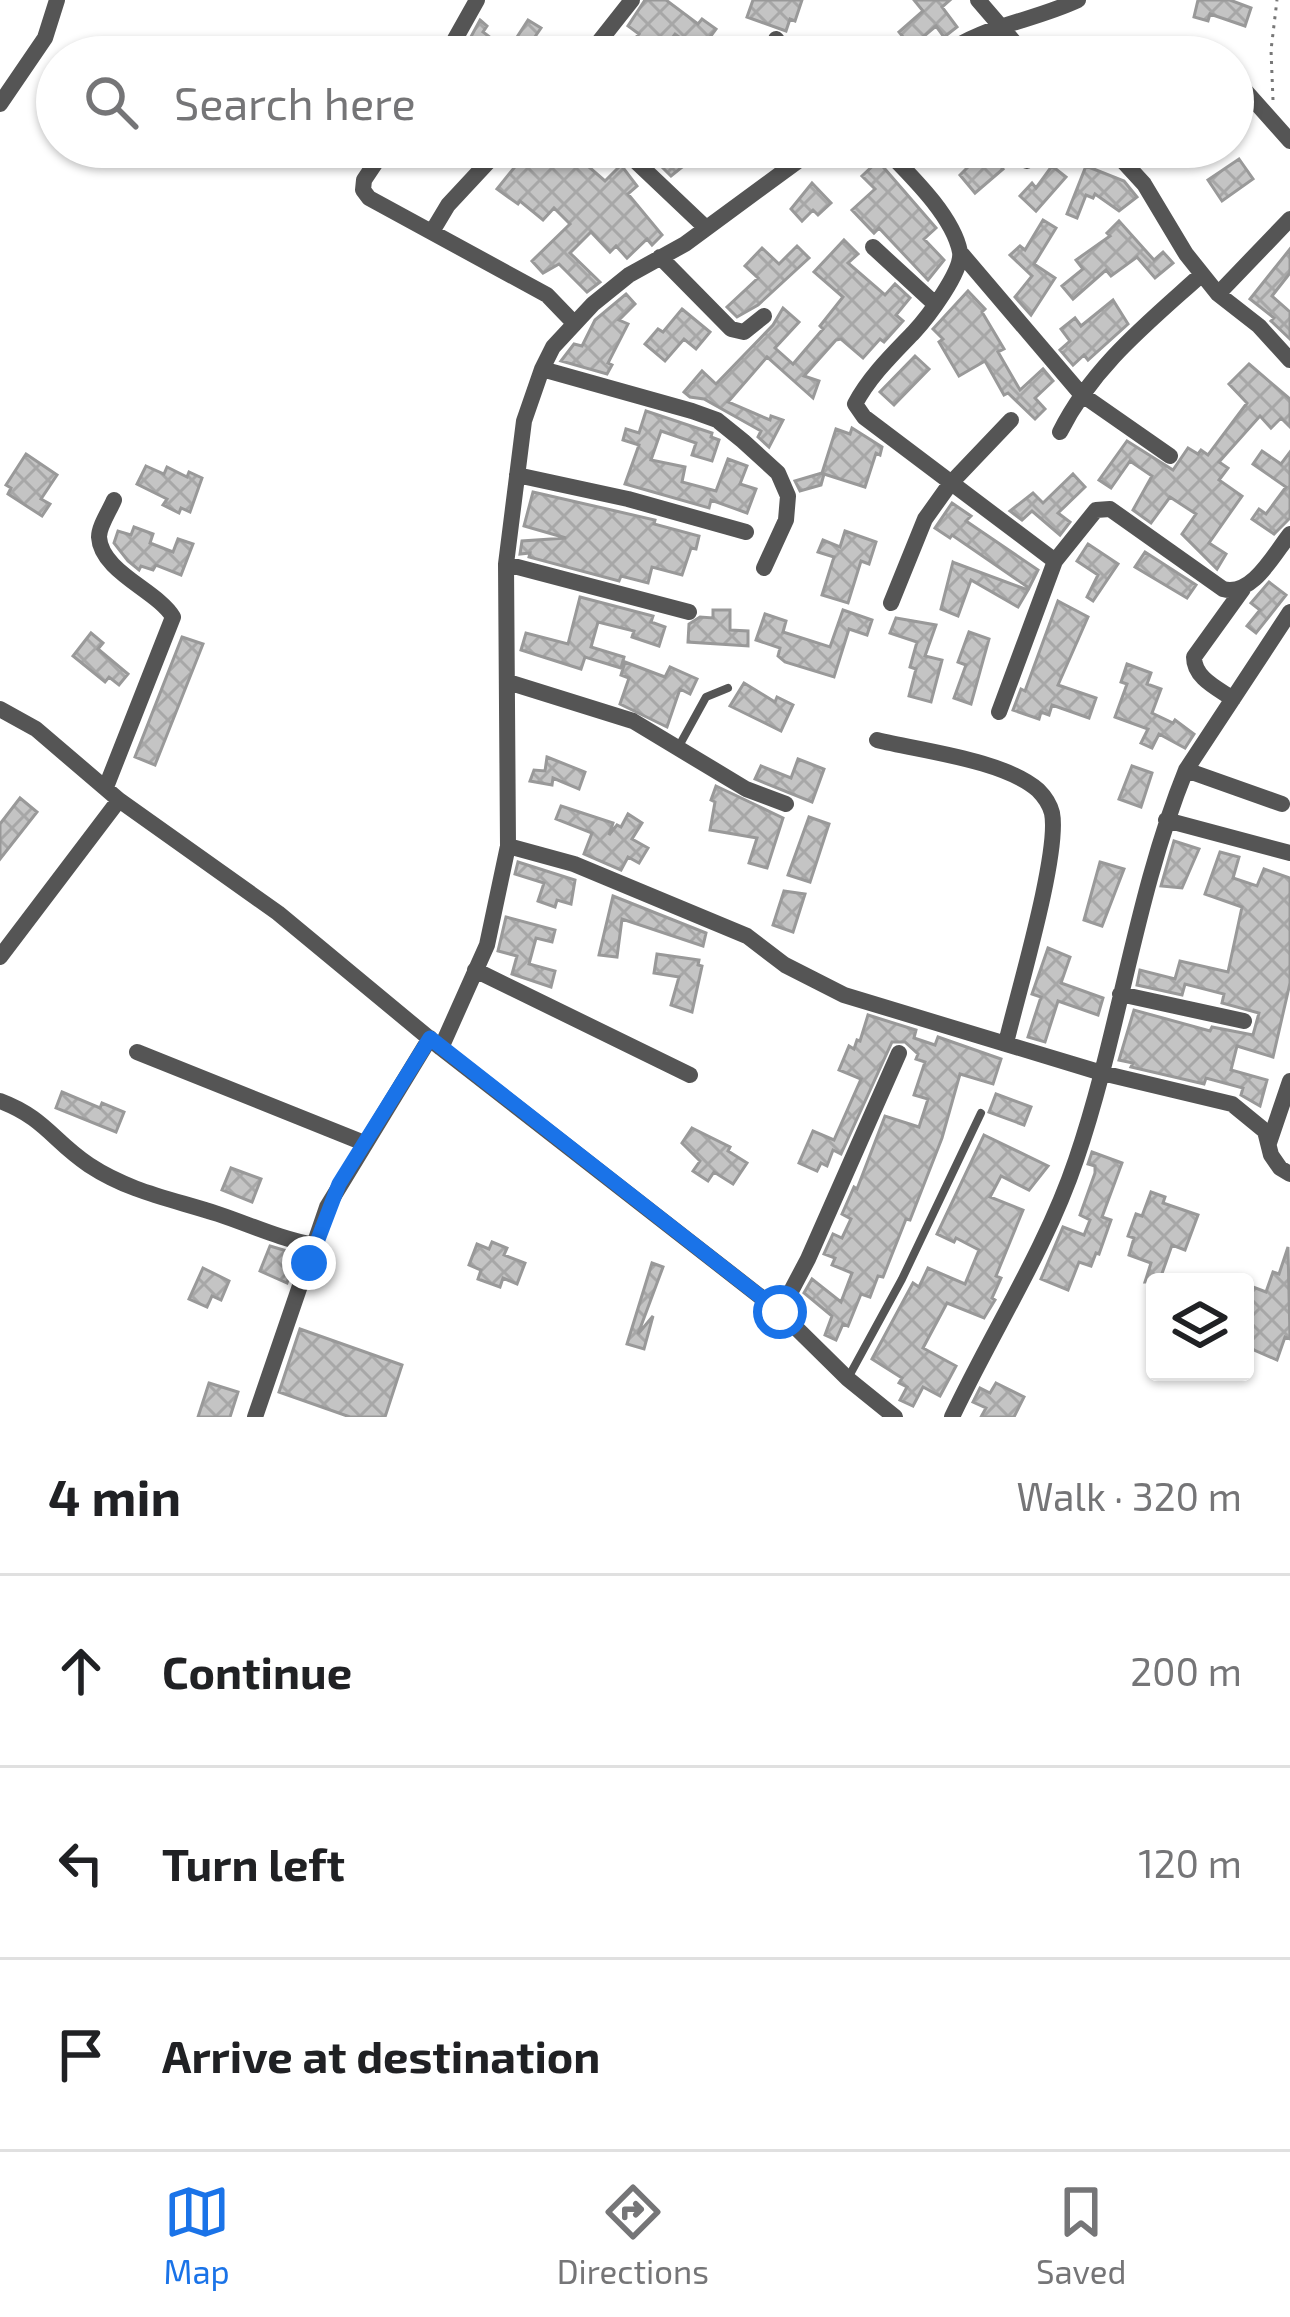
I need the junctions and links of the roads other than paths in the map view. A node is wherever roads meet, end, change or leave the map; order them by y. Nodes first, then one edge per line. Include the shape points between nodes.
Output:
1 (57, 0) edge
2 (477, 0) edge
3 (632, 0) edge
4 (978, 0) edge
5 (1078, 0) edge
6 (997, 25) junction
7 (46, 36) edge
8 (457, 36) edge
9 (604, 36) edge
10 (973, 36) edge
11 (1007, 36) edge
12 (36, 51) edge
13 (1254, 100) edge
14 (0, 104) edge
15 (1290, 141) edge
16 (372, 168) edge
17 (482, 168) edge
18 (643, 168) edge
19 (788, 168) edge
20 (902, 168) edge
21 (1129, 168) edge
22 (1290, 219) edge
23 (705, 227) junction
24 (434, 230) junction
25 (873, 247) dead end
26 (960, 252) junction
27 (660, 257) junction
28 (1202, 274) junction
29 (1218, 294) junction
30 (935, 304) junction
31 (764, 316) dead end
32 (573, 322) junction
33 (1290, 360) edge
34 (542, 369) junction
35 (1081, 394) junction
36 (1011, 420) dead end
37 (1060, 432) dead end
38 (1170, 456) dead end
39 (517, 476) junction
40 (950, 484) junction
41 (114, 500) dead end
42 (746, 532) dead end
43 (1290, 534) edge
44 (1055, 561) junction
45 (506, 564) junction
46 (764, 568) dead end
47 (1243, 589) junction
48 (891, 603) dead end
49 (1290, 612) edge
50 (689, 613) dead end
51 (508, 682) junction
52 (728, 688) dead end
53 (1233, 699) junction
54 (0, 709) edge
55 (999, 712) dead end
56 (877, 740) dead end
57 (678, 747) junction
58 (1186, 770) junction
59 (113, 794) junction
60 (786, 804) dead end
61 (1282, 804) dead end
62 (1166, 820) junction
63 (508, 846) junction
64 (1290, 853) edge
65 (0, 956) edge
66 (475, 970) junction
67 (1120, 994) junction
68 (1244, 1022) dead end
69 (1006, 1042) junction
70 (435, 1043) junction
71 (137, 1052) dead end
72 (898, 1053) dead end
73 (1102, 1073) junction
74 (690, 1075) dead end
75 (1290, 1081) edge
76 (0, 1101) edge
77 (981, 1113) dead end
78 (364, 1143) junction
79 (1269, 1144) junction
80 (1290, 1174) edge
81 (314, 1246) junction
82 (780, 1312) junction
83 (848, 1379) junction
84 (255, 1417) edge
85 (895, 1417) edge
86 (952, 1417) edge

1 - 7 street
2 - 8 street
3 - 9 street
4 - 6 street
5 - 6 street
6 - 10 street
6 - 11 street
12 - 14 street
13 - 15 street
16 - 24 street via 363,190
17 - 24 street
18 - 23 street
19 - 23 street
20 - 26 street via 940,212
21 - 28 street
22 - 29 street
23 - 27 street
24 - 32 street via 548,295
25 - 30 street
26 - 30 street
26 - 35 street
27 - 31 street via 731,329 743,332
27 - 32 street
28 - 29 street
28 - 35 street
29 - 33 street
30 - 40 street via 855,404
32 - 34 street
34 - 39 street
34 - 46 street via 705,415 743,441 778,473 788,496
35 - 37 street
35 - 38 street
36 - 40 street
39 - 42 street
39 - 45 street
40 - 44 street
40 - 48 street via 925,519
41 - 59 street via 101,544 172,617
43 - 47 street
44 - 47 street via 1096,510 1110,509 1223,589
44 - 55 street
45 - 50 street
45 - 51 street
47 - 53 street via 1194,657 1203,678
49 - 53 street
51 - 57 street via 633,722
51 - 63 street
52 - 57 lane via 706,697
53 - 58 street
54 - 59 street
56 - 69 street via 1021,779 1052,808 1048,861
57 - 60 street
58 - 61 street
58 - 62 street
59 - 65 street
59 - 70 street via 278,913
62 - 64 street
62 - 67 street
63 - 66 street
63 - 69 street via 574,864 747,936 844,995
66 - 70 street
66 - 74 street
67 - 68 street
67 - 73 street
69 - 73 street
70 - 78 street
70 - 82 street
71 - 78 street
72 - 82 street
73 - 79 street via 1232,1104
73 - 86 street via 1060,1201
75 - 79 street
76 - 81 street via 43,1122 86,1163 151,1197
77 - 83 lane
78 - 81 street
79 - 80 street
81 - 84 street
82 - 83 street
83 - 85 street

